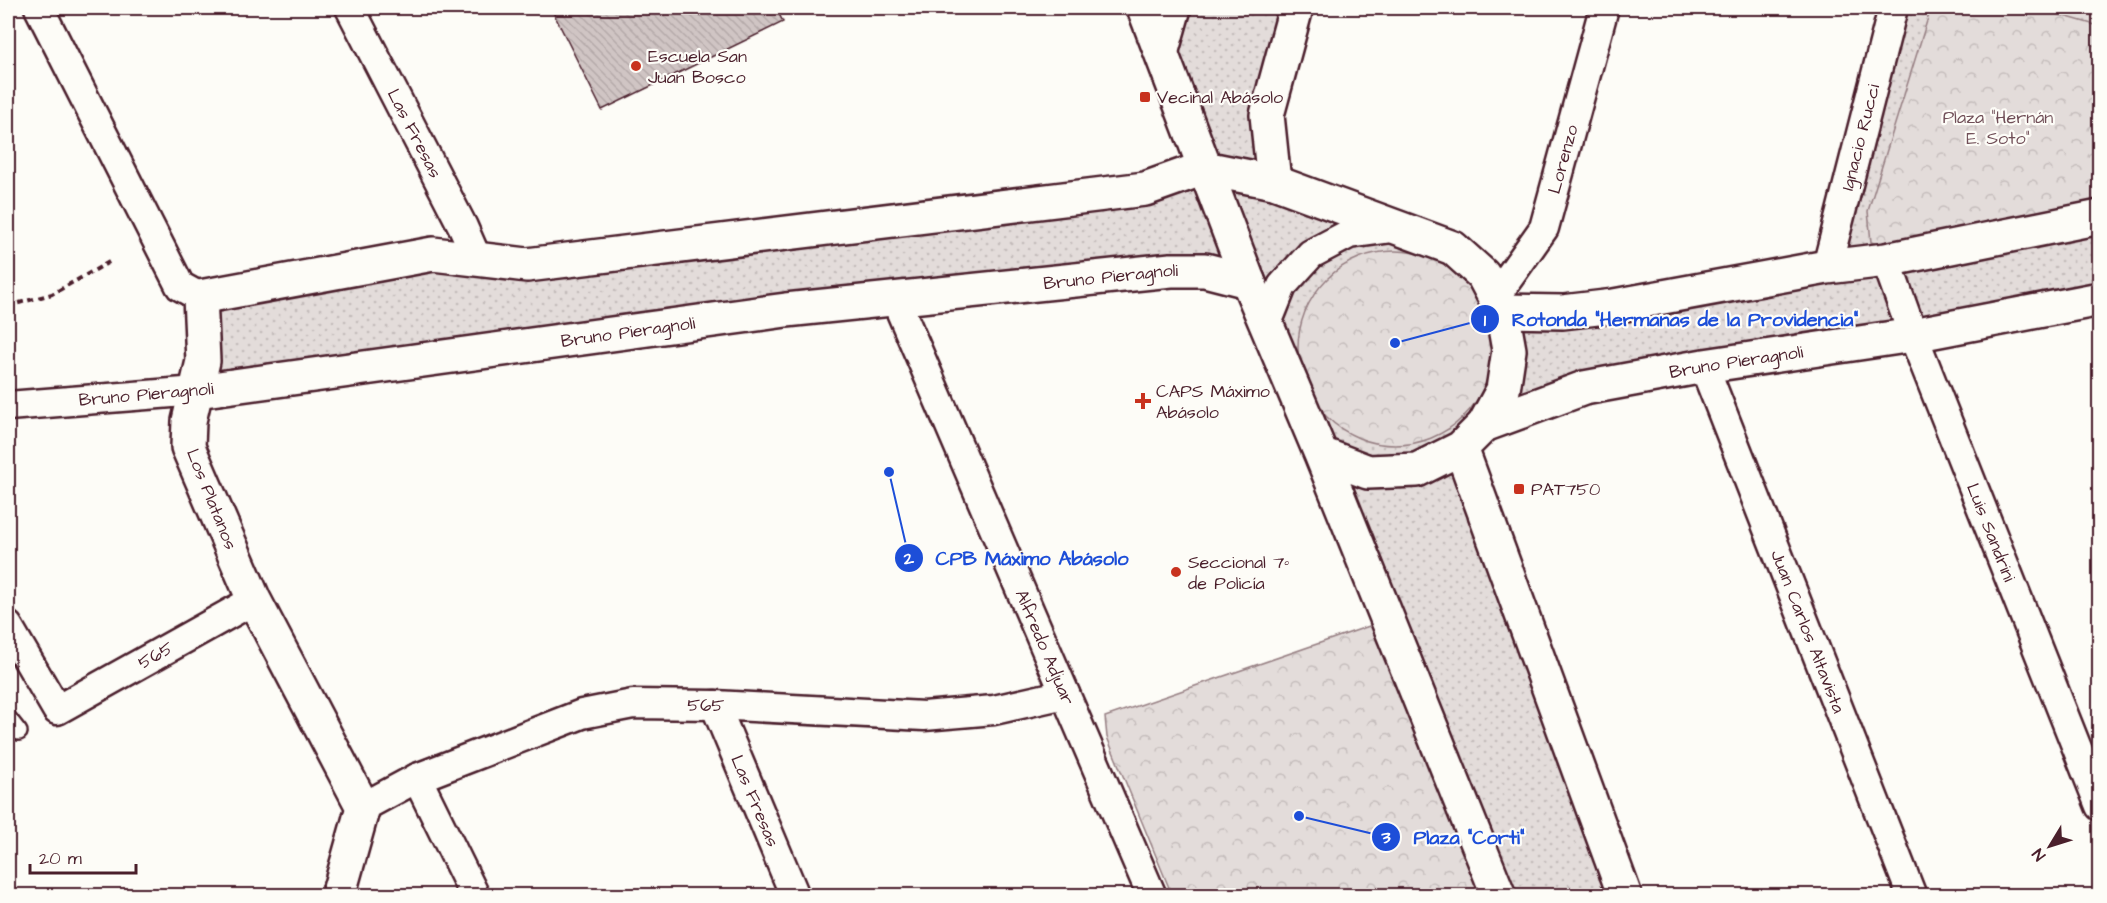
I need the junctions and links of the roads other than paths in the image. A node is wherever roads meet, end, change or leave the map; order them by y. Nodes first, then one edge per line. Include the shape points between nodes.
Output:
1 (39, 8) edge
2 (350, 8) edge
3 (1144, 8) edge
4 (1174, 8) edge
5 (1296, 8) edge
6 (1604, 8) edge
7 (1893, 8) edge
8 (1162, 50) junction
9 (1204, 168) junction
10 (1274, 182) junction
11 (2100, 217) edge
12 (1392, 228) junction
13 (477, 259) junction
14 (1886, 260) junction
15 (1827, 267) junction
16 (1248, 281) junction
17 (200, 297) junction
18 (895, 298) junction
19 (2100, 299) edge
20 (1498, 304) junction
21 (1266, 326) junction
22 (1913, 335) junction
23 (1704, 366) junction
24 (197, 391) junction
25 (8, 406) edge
26 (1484, 425) junction
27 (1461, 448) junction
28 (1321, 454) junction
29 (254, 600) junction
30 (8, 626) edge
31 (1065, 694) junction
32 (715, 705) junction
33 (8, 718) edge
34 (19, 732) dead end
35 (417, 778) junction
36 (2100, 806) edge
37 (363, 807) junction
38 (338, 896) edge
39 (475, 896) edge
40 (795, 896) edge
41 (1152, 896) edge
42 (1499, 896) edge
43 (1625, 896) edge
44 (1912, 896) edge

1 - 17 street via 180,286
2 - 13 street, Las Fresas
3 - 8 street
4 - 8 street
5 - 10 street via 1267,115
6 - 20 street, Lorenzo via 1544,228
7 - 15 street, Ignacio Rucci
8 - 9 street
9 - 10 street
9 - 13 street via 1145,189 526,265
9 - 16 street
10 - 12 street
11 - 14 street
12 - 20 street via 1453,248 1483,275
12 - 21 street via 1349,234 1311,254 1282,286
13 - 17 street via 433,254
14 - 15 street
14 - 22 street, Luis Sandrini
15 - 20 street via 1563,312
16 - 18 street, Bruno Pieragnoli via 1205,270 1171,270
16 - 21 street
17 - 24 street, Los Platanos via 203,361
18 - 24 street, Bruno Pieragnoli
18 - 31 street, Alfredo Adjuar
19 - 22 street, Bruno Pieragnoli
20 - 26 street via 1509,351 1503,390
21 - 28 street
22 - 23 street, Bruno Pieragnoli
22 - 36 street, Luis Sandrini
23 - 26 street, Bruno Pieragnoli via 1584,388
23 - 44 street, Juan Carlos Altavista
24 - 25 street, Bruno Pieragnoli
24 - 29 street, Los Platanos via 189,421 189,447
26 - 27 street
27 - 28 street via 1417,470 1368,472
27 - 43 street
28 - 42 street
29 - 30 street, 565 via 57,710
29 - 37 street, Los Platanos
31 - 32 street, 565 via 994,710 924,716
31 - 41 street, Alfredo Adjuar
32 - 35 street, 565 via 633,704 582,714
32 - 40 street, Las Fresas
33 - 34 lane
35 - 37 street, 565
35 - 39 street
37 - 38 street

